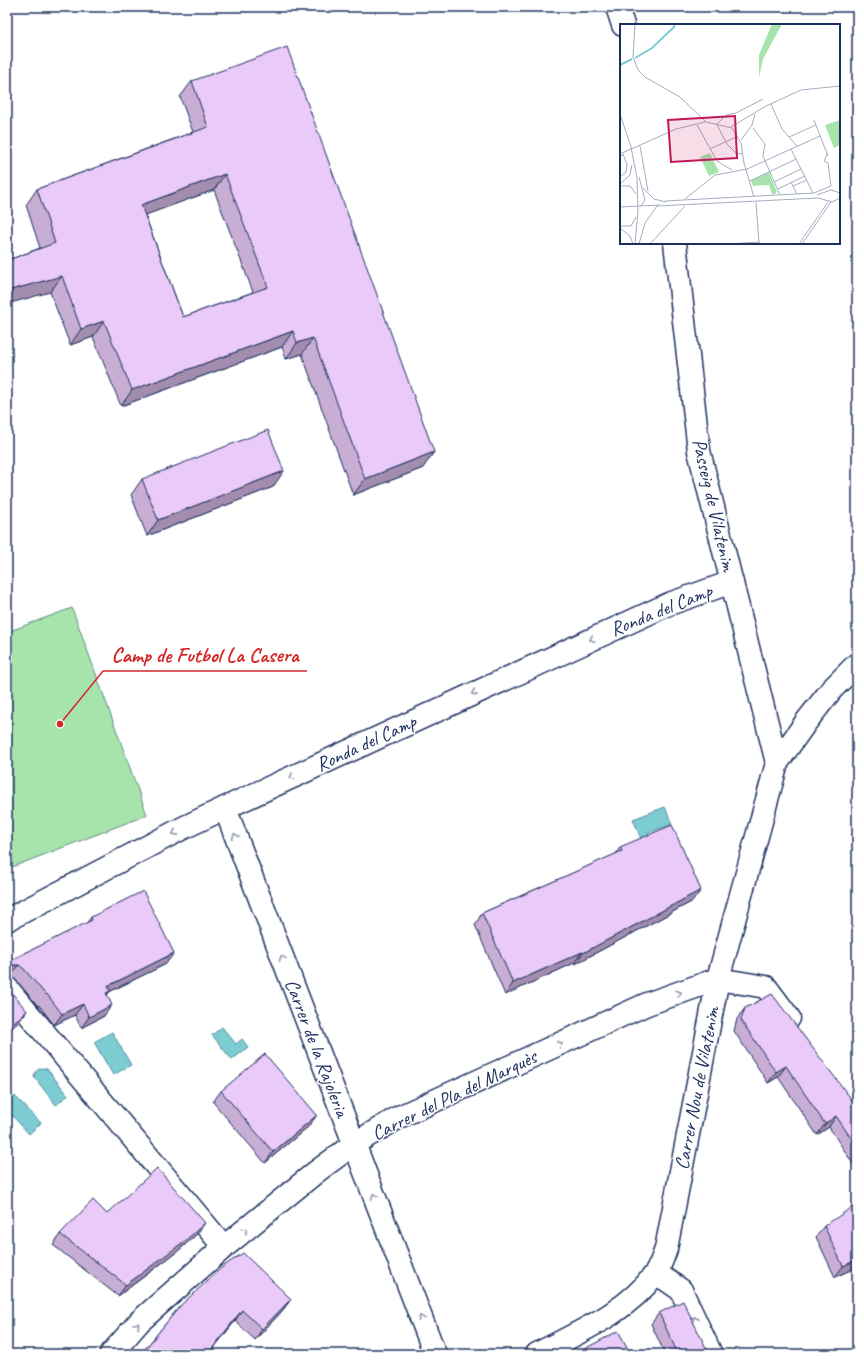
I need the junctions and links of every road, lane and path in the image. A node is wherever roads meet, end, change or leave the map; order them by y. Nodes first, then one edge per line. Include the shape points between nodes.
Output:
1 (617, 7) edge
2 (623, 24) edge
3 (675, 244) edge
4 (732, 582) junction
5 (857, 664) edge
6 (777, 763) junction
7 (225, 808) junction
8 (7, 920) edge
9 (718, 979) junction
10 (7, 988) edge
11 (800, 1032) edge
12 (354, 1144) junction
13 (224, 1247) junction
14 (656, 1273) junction
15 (111, 1354) edge
16 (435, 1354) edge
17 (537, 1354) edge
18 (711, 1354) edge

1 - 2 street
3 - 4 street, Passeig de Vilatenim via 699,451
4 - 6 street, Passeig de Vilatenim
4 -> 7 street, Ronda del Camp via 669,604
5 - 6 street via 806,722
6 - 9 street, Carrer Nou de Vilatenim
7 -> 8 street, Ronda del Camp
12 -> 7 street, Carrer de la Rajoleria
9 - 11 street via 766,987
12 -> 9 street, Carrer del Pla del Marquès via 399,1117 647,1004
9 - 14 street, Carrer Nou de Vilatenim via 666,1249
10 - 13 street
13 -> 12 street, Carrer del Pla del Marquès
16 -> 12 street, Carrer de la Rajoleria
15 -> 13 street, Carrer del Pla del Marquès via 140,1321
14 - 17 street, Carrer Nou de Vilatenim via 635,1296 614,1313
18 -> 14 street via 681,1290

